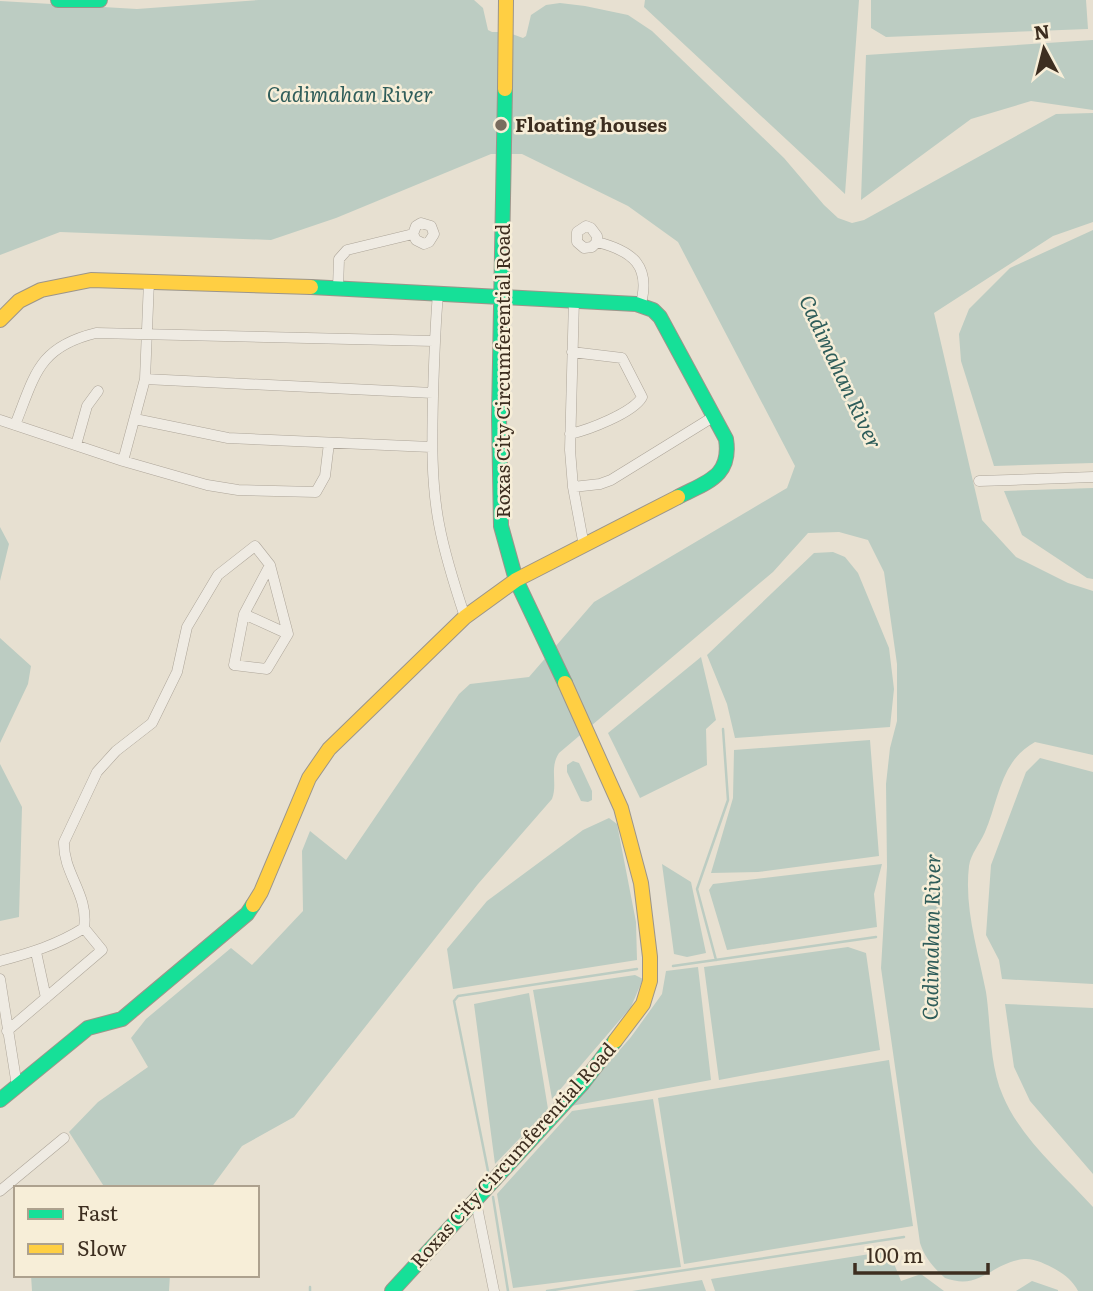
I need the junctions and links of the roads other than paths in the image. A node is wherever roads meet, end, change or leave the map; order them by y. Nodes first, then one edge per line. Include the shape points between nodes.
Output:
1 (58, 0) edge
2 (100, 0) edge
3 (506, 0) edge
4 (413, 234) dead end
5 (597, 242) dead end
6 (149, 281) junction
7 (338, 288) junction
8 (438, 294) junction
9 (502, 297) junction
10 (575, 299) junction
11 (640, 307) junction
12 (0, 320) edge
13 (148, 334) junction
14 (434, 341) junction
15 (572, 352) junction
16 (145, 379) junction
17 (98, 391) dead end
18 (433, 393) junction
19 (713, 417) junction
20 (135, 419) junction
21 (0, 420) edge
22 (15, 425) junction
23 (570, 434) junction
24 (328, 443) junction
25 (76, 445) junction
26 (431, 447) junction
27 (123, 461) junction
28 (1093, 477) edge
29 (979, 481) dead end
30 (573, 487) junction
31 (584, 546) junction
32 (270, 565) junction
33 (516, 580) junction
34 (244, 614) junction
35 (464, 617) junction
36 (288, 634) junction
37 (84, 928) junction
38 (36, 952) junction
39 (0, 961) edge
40 (0, 979) edge
41 (46, 998) junction
42 (4, 1025) edge
43 (16, 1086) junction
44 (0, 1100) edge
45 (64, 1138) dead end
46 (0, 1191) edge
47 (476, 1202) junction
48 (392, 1291) edge
49 (494, 1291) edge

1 - 2 street
3 - 9 street, Roxas City Circumferential Road
4 - 7 street via 347,250 339,260
5 - 11 street via 621,248 636,262 644,283
6 - 7 street
6 - 12 street via 91,279 56,284 33,291
6 - 13 street
7 - 8 street
8 - 9 street
8 - 14 street
9 - 10 street
9 - 33 street, Roxas City Circumferential Road via 501,526
10 - 11 street via 621,301
10 - 15 street
11 - 19 street via 660,317
13 - 14 street
13 - 16 street
13 - 22 street via 96,333 71,339 50,353 36,371
14 - 18 street
15 - 23 street
15 - 23 street via 622,358 642,397 636,405 589,430
16 - 18 street
16 - 20 street
17 - 25 street via 87,405
18 - 26 street
19 - 30 street via 611,480
19 - 31 street via 728,450 727,461 716,477
20 - 24 street via 228,438
20 - 27 street
21 - 22 street
22 - 25 street
23 - 30 street
24 - 26 street
24 - 27 street via 325,476 316,492 238,491
25 - 27 street
26 - 35 street via 439,523
28 - 29 street
30 - 31 street
31 - 33 street
32 - 34 street
32 - 36 street
32 - 37 street via 256,545 218,575 187,627 177,672 152,723 97,772 64,842 64,855 86,913
33 - 35 street
33 - 47 street, Roxas City Circumferential Road via 621,808 641,883 650,981 643,1004 600,1061
34 - 36 street
34 - 36 street via 234,664 267,669
35 - 43 street via 329,749 309,778 261,892 247,914 122,1019 88,1028
37 - 38 street
37 - 41 street via 102,950
38 - 39 street
38 - 41 street
40 - 42 street
41 - 42 street
42 - 43 street
43 - 44 street
45 - 46 street
47 - 48 street, Roxas City Circumferential Road
47 - 49 street

